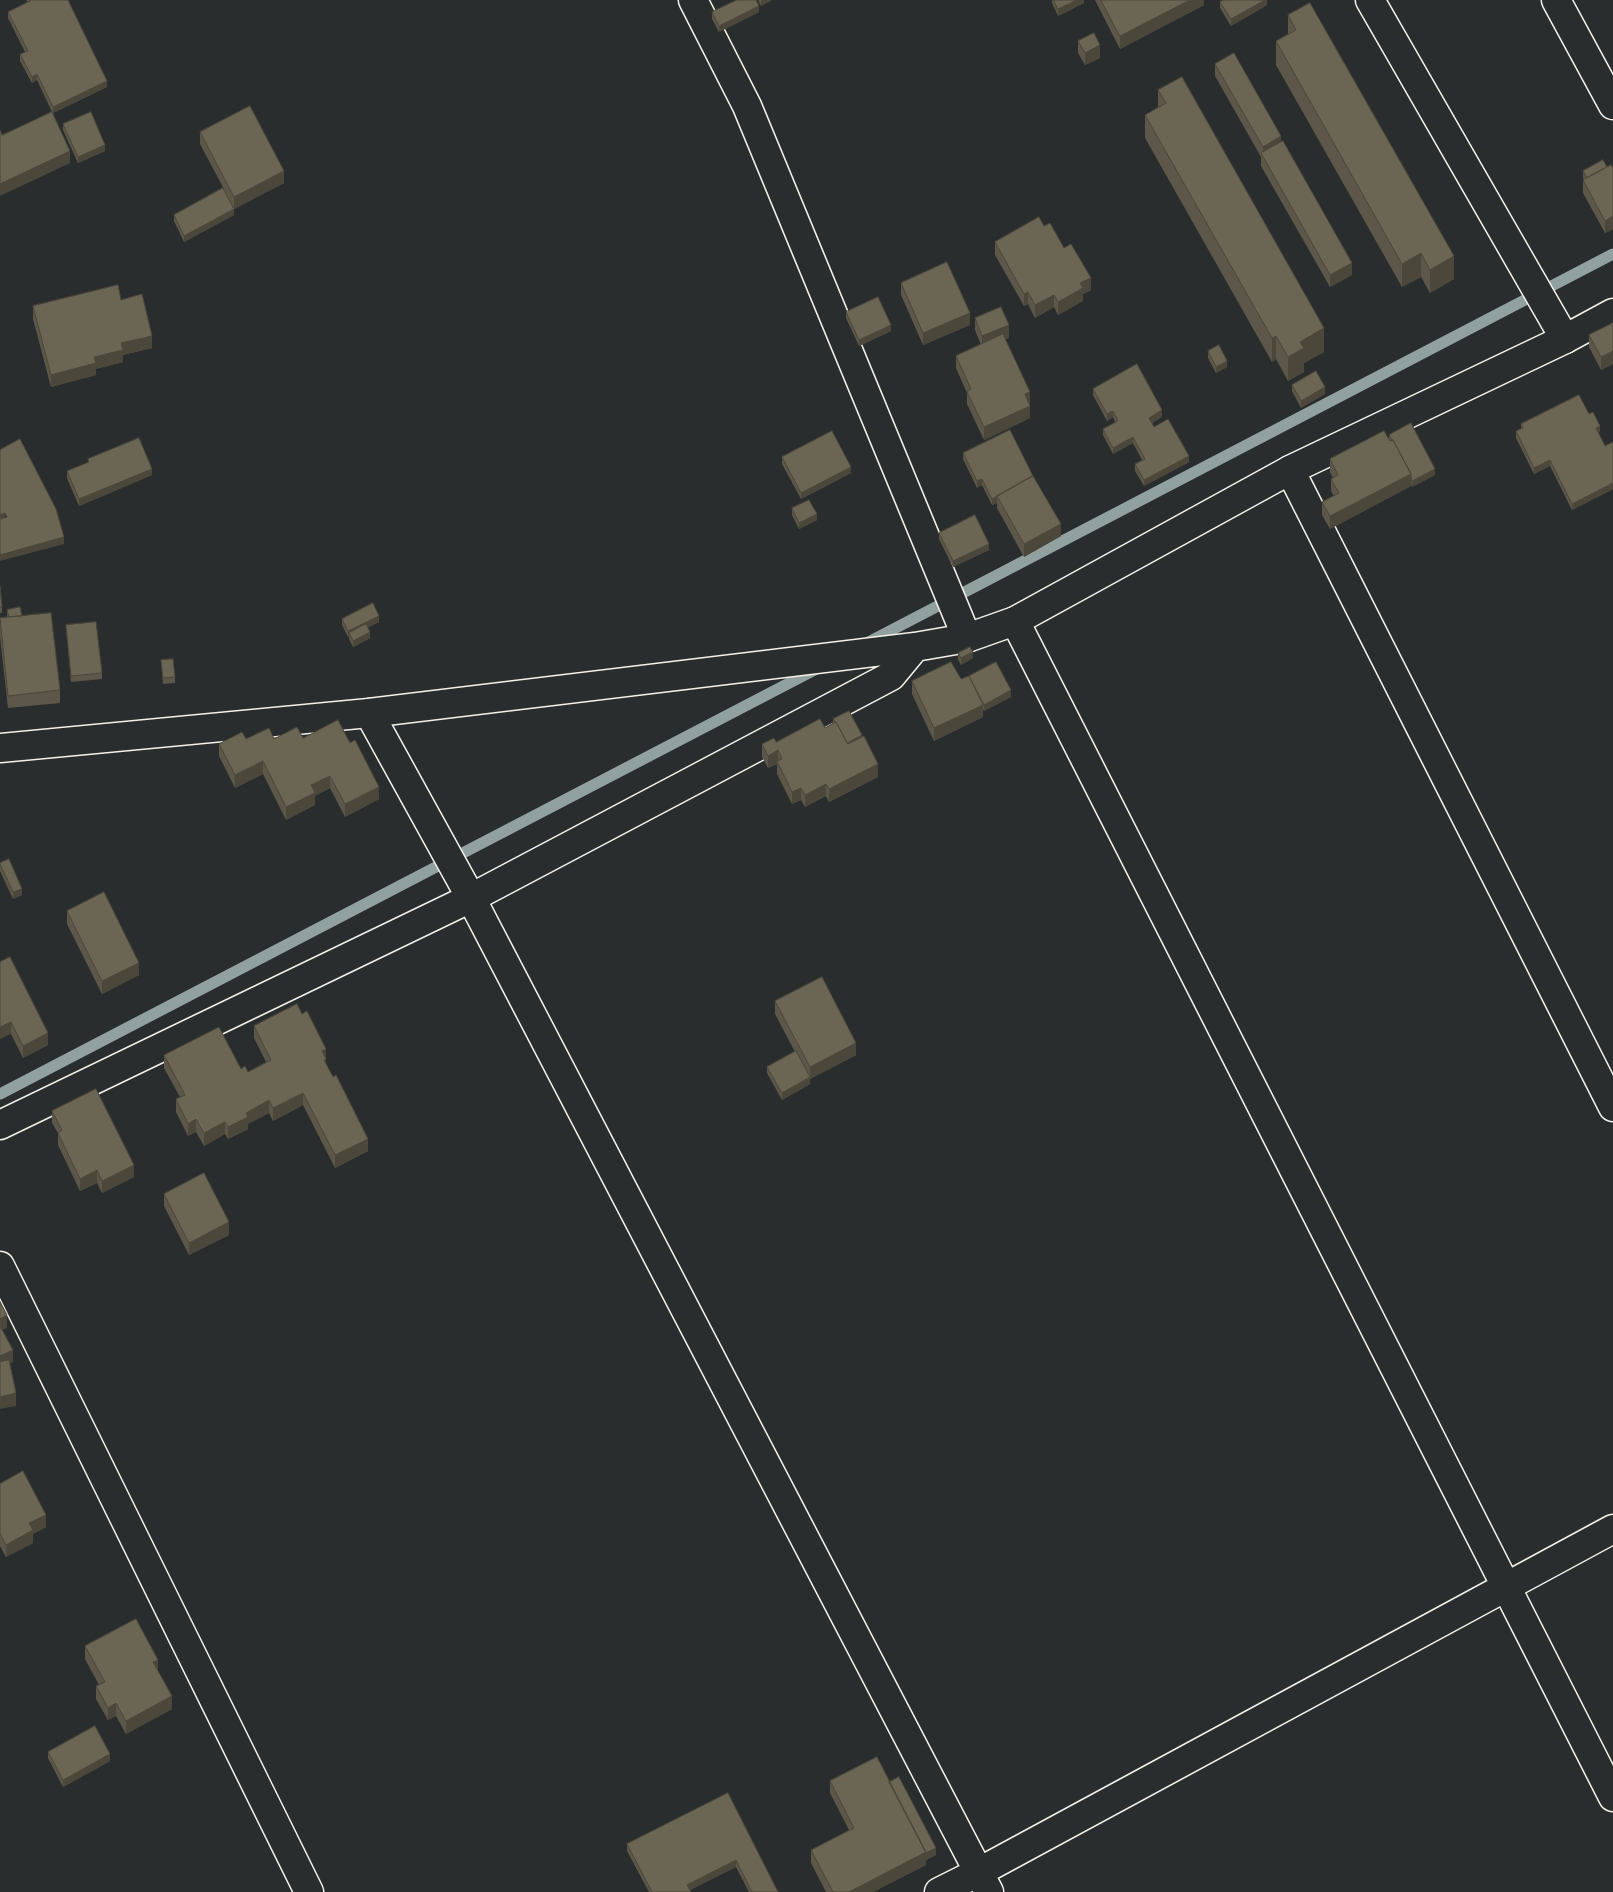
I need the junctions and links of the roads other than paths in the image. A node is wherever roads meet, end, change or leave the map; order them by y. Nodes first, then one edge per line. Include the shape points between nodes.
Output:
1 (693, 0) edge
2 (1370, 0) edge
3 (1556, 0) edge
4 (1613, 105) edge
5 (1613, 313) edge
6 (1565, 339) junction
7 (1290, 470) junction
8 (1014, 621) junction
9 (967, 638) junction
10 (915, 647) junction
11 (369, 713) junction
12 (0, 748) edge
13 (471, 898) junction
14 (1613, 1107) edge
15 (0, 1124) edge
16 (0, 1266) edge
17 (1613, 1530) edge
18 (1506, 1587) junction
19 (1613, 1797) edge
20 (984, 1882) edge
21 (309, 1892) edge
22 (939, 1892) edge

1 - 9 street via 747,106
2 - 6 street
3 - 4 street
5 - 6 street
6 - 7 street
7 - 8 street
7 - 14 street
8 - 9 street
8 - 18 street
9 - 10 street
10 - 11 street
10 - 13 street via 891,676
11 - 12 street
11 - 13 street
13 - 15 street
13 - 20 street
16 - 21 street
17 - 18 street
18 - 19 street
18 - 20 street
20 - 22 street

